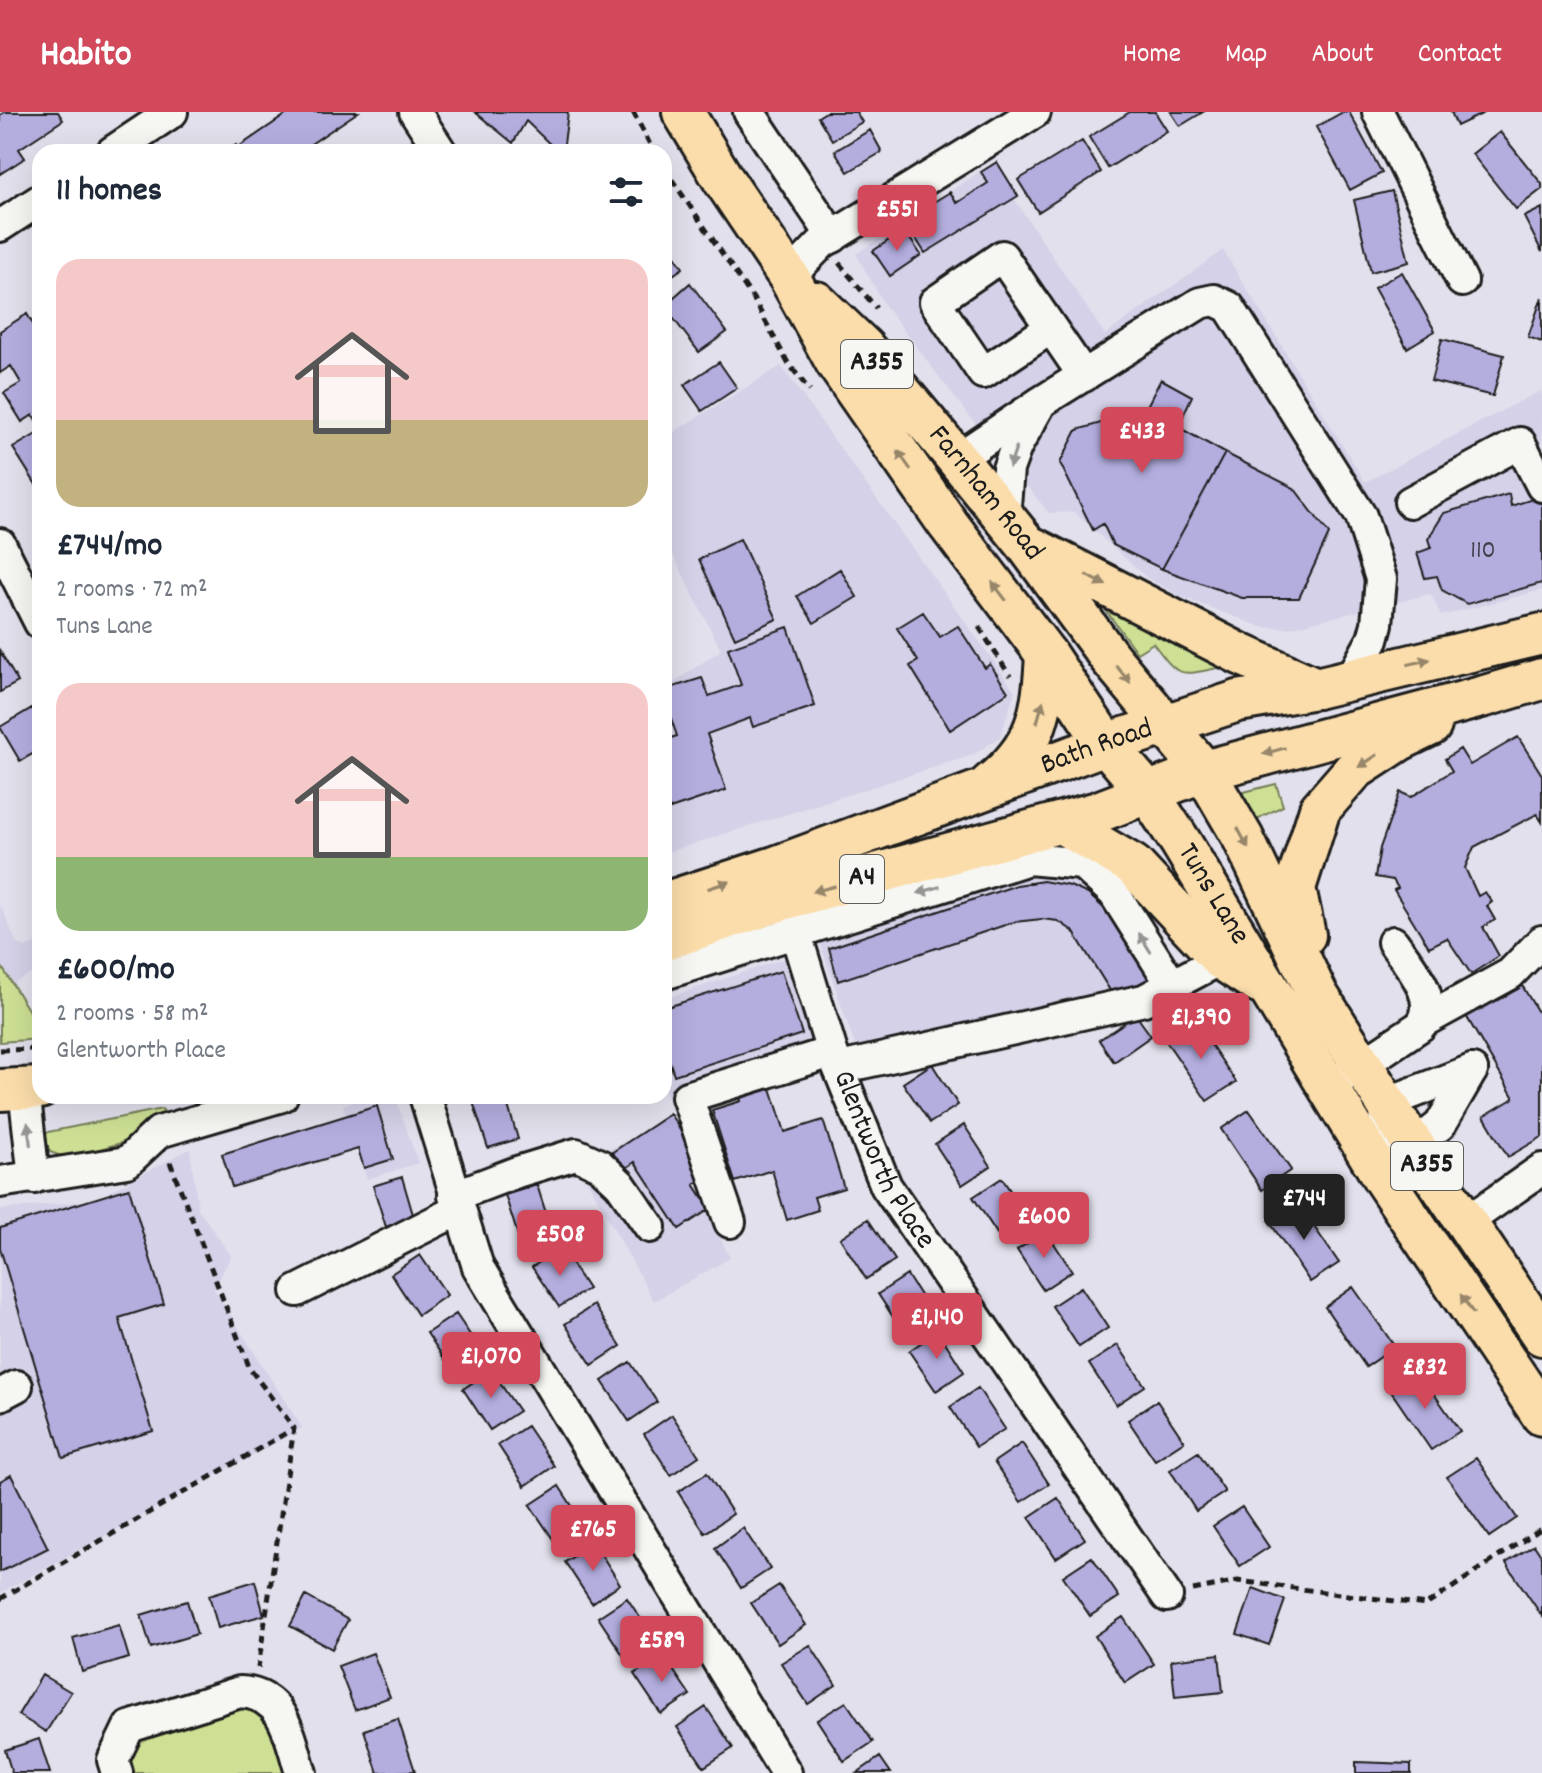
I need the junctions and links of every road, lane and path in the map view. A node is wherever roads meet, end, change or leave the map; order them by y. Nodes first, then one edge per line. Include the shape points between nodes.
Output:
1 (172, 112) edge
2 (415, 112) edge
3 (633, 112) edge
4 (683, 112) edge
5 (749, 112) edge
6 (1035, 112) edge
7 (1378, 112) edge
8 (124, 144) edge
9 (436, 144) edge
10 (650, 144) edge
11 (672, 180) edge
12 (32, 205) edge
13 (0, 226) edge
14 (833, 237) junction
15 (789, 277) junction
16 (1462, 281) dead end
17 (1051, 328) dead end
18 (1084, 376) junction
19 (818, 401) dead end
20 (1041, 402) junction
21 (957, 459) junction
22 (1542, 486) edge
23 (1410, 502) dead end
24 (1015, 531) junction
25 (0, 544) edge
26 (32, 607) edge
27 (976, 623) dead end
28 (1542, 634) edge
29 (1046, 654) junction
30 (1542, 679) edge
31 (1334, 682) junction
32 (1017, 685) dead end
33 (1485, 696) junction
34 (1165, 725) junction
35 (1106, 744) junction
36 (1204, 771) junction
37 (1148, 793) junction
38 (950, 803) junction
39 (1061, 823) junction
40 (672, 900) edge
41 (789, 916) junction
42 (672, 938) edge
43 (1542, 941) edge
44 (1393, 942) dead end
45 (1221, 959) junction
46 (672, 970) edge
47 (1172, 985) junction
48 (1272, 993) junction
49 (1317, 994) junction
50 (1426, 1020) junction
51 (32, 1049) edge
52 (0, 1050) edge
53 (836, 1060) junction
54 (1345, 1076) junction
55 (26, 1088) edge
56 (1386, 1103) junction
57 (255, 1104) edge
58 (427, 1104) edge
59 (159, 1132) junction
60 (1385, 1153) junction
61 (1542, 1169) edge
62 (34, 1178) junction
63 (0, 1182) edge
64 (456, 1203) junction
65 (730, 1222) dead end
66 (1466, 1222) junction
67 (650, 1227) dead end
68 (297, 1291) dead end
69 (1542, 1335) edge
70 (1542, 1415) edge
71 (294, 1428) junction
72 (1542, 1528) edge
73 (1167, 1596) joint
74 (0, 1599) edge
75 (255, 1693) junction
76 (117, 1773) edge
77 (301, 1773) edge
78 (786, 1773) edge

1 - 8 street
2 - 9 street
3 - 10 path
4 - 15 main road, Farnham Road / A355
5 - 14 street
6 - 14 street
7 - 16 street
11 - 19 path via 754,300 788,363
12 - 13 street
14 - 15 street
15 - 21 main road, Farnham Road / A355 via 864,348
29 -> 15 main road, Farnham Road / A355 via 845,377
17 - 18 street
18 - 20 street
18 - 31 street via 1200,303 1214,300 1229,307 1361,516 1381,579 1373,639
20 - 21 street
20 -> 24 street via 1008,469
21 - 24 main road, Farnham Road / A355
22 - 23 street via 1520,443
24 -> 31 main road via 1240,654
24 -> 34 main road, Farnham Road / A355
25 - 26 street
27 - 32 path
31 -> 28 main road, Bath Road / A4
29 - 35 main road, Farnham Road / A355
38 -> 29 main road via 986,786 1024,751 1044,701
30 - 33 main road, Bath Road / A4
31 - 34 main road, Bath Road / A4 via 1238,701
33 -> 36 main road, Bath Road / A4
33 -> 49 main road via 1354,770 1320,809 1295,888
34 - 35 main road, Bath Road / A4
34 - 36 main road, Tuns Lane / A355
35 - 37 main road, Tuns Lane / A355
35 - 38 main road, Bath Road / A4
36 - 37 main road, Bath Road / A4
36 -> 49 main road, Tuns Lane / A355 via 1243,838
37 - 39 main road, Bath Road / A4
37 - 48 main road, Tuns Lane / A355
40 -> 38 main road, Bath Road / A4
39 -> 41 main road, Bath Road / A4
39 - 45 main road via 1133,865
41 - 42 main road, Bath Road / A4
41 - 46 street, Bath Road
47 -> 41 street, Bath Road via 1114,893 1082,864 1029,859
41 - 53 street, Glentworth Place
43 - 50 street via 1510,974
44 - 50 street via 1424,990
45 - 47 street
45 - 48 main road
47 - 53 street via 1144,1000
48 - 54 main road, Tuns Lane / A355
49 - 54 main road, Tuns Lane / A355
50 - 54 street
51 - 52 path
53 - 65 street via 687,1097
53 - 73 street, Glentworth Place via 886,1186
54 - 56 main road, Tuns Lane / A355
54 - 60 main road, Tuns Lane / A355
62 -> 55 street
56 - 60 main road, Tuns Lane / A355
56 - 60 street via 1472,1070 1440,1125
57 - 59 street
58 - 64 street
59 - 62 street via 127,1162
59 - 71 path via 250,1369
60 - 66 main road, Tuns Lane / A355
70 -> 60 main road, Tuns Lane / A355
61 - 66 street
62 - 63 street
64 - 67 street via 517,1172 576,1154 600,1165 620,1184
64 - 68 street
64 - 78 street via 478,1267
66 - 69 main road, Tuns Lane / A355
71 - 74 path
71 - 75 path
72 - 73 path via 1426,1605 1238,1581
75 - 76 street via 240,1692 129,1727 113,1760
75 - 77 street via 283,1714

